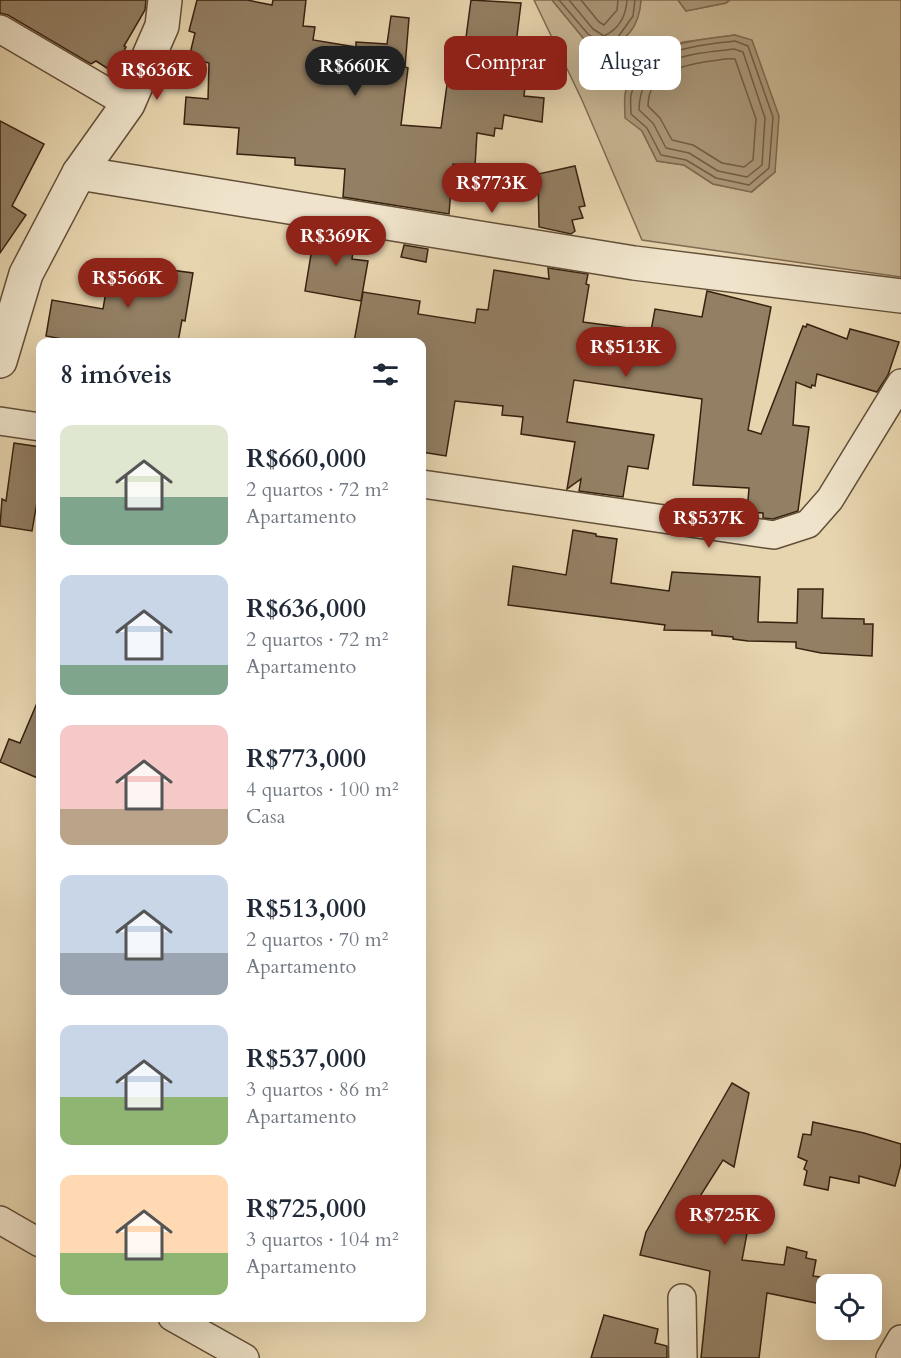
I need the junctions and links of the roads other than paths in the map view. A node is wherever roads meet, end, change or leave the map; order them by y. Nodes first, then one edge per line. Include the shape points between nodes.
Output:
1 (165, 0) edge
2 (0, 29) edge
3 (128, 104) junction
4 (79, 173) junction
5 (901, 296) edge
6 (0, 360) edge
7 (901, 383) edge
8 (0, 421) edge
9 (36, 426) edge
10 (426, 485) edge
11 (0, 1220) edge
12 (36, 1241) edge
13 (682, 1298) dead end
14 (181, 1322) edge
15 (901, 1339) edge
16 (245, 1358) edge
17 (683, 1358) edge
18 (890, 1358) edge

1 - 3 street via 162,26
2 - 3 street
3 - 4 street
4 - 5 street via 634,263
4 - 6 street via 26,274
7 - 10 street via 830,499 808,524 774,535
8 - 9 street
11 - 12 street
13 - 17 street
14 - 16 street
15 - 18 street

